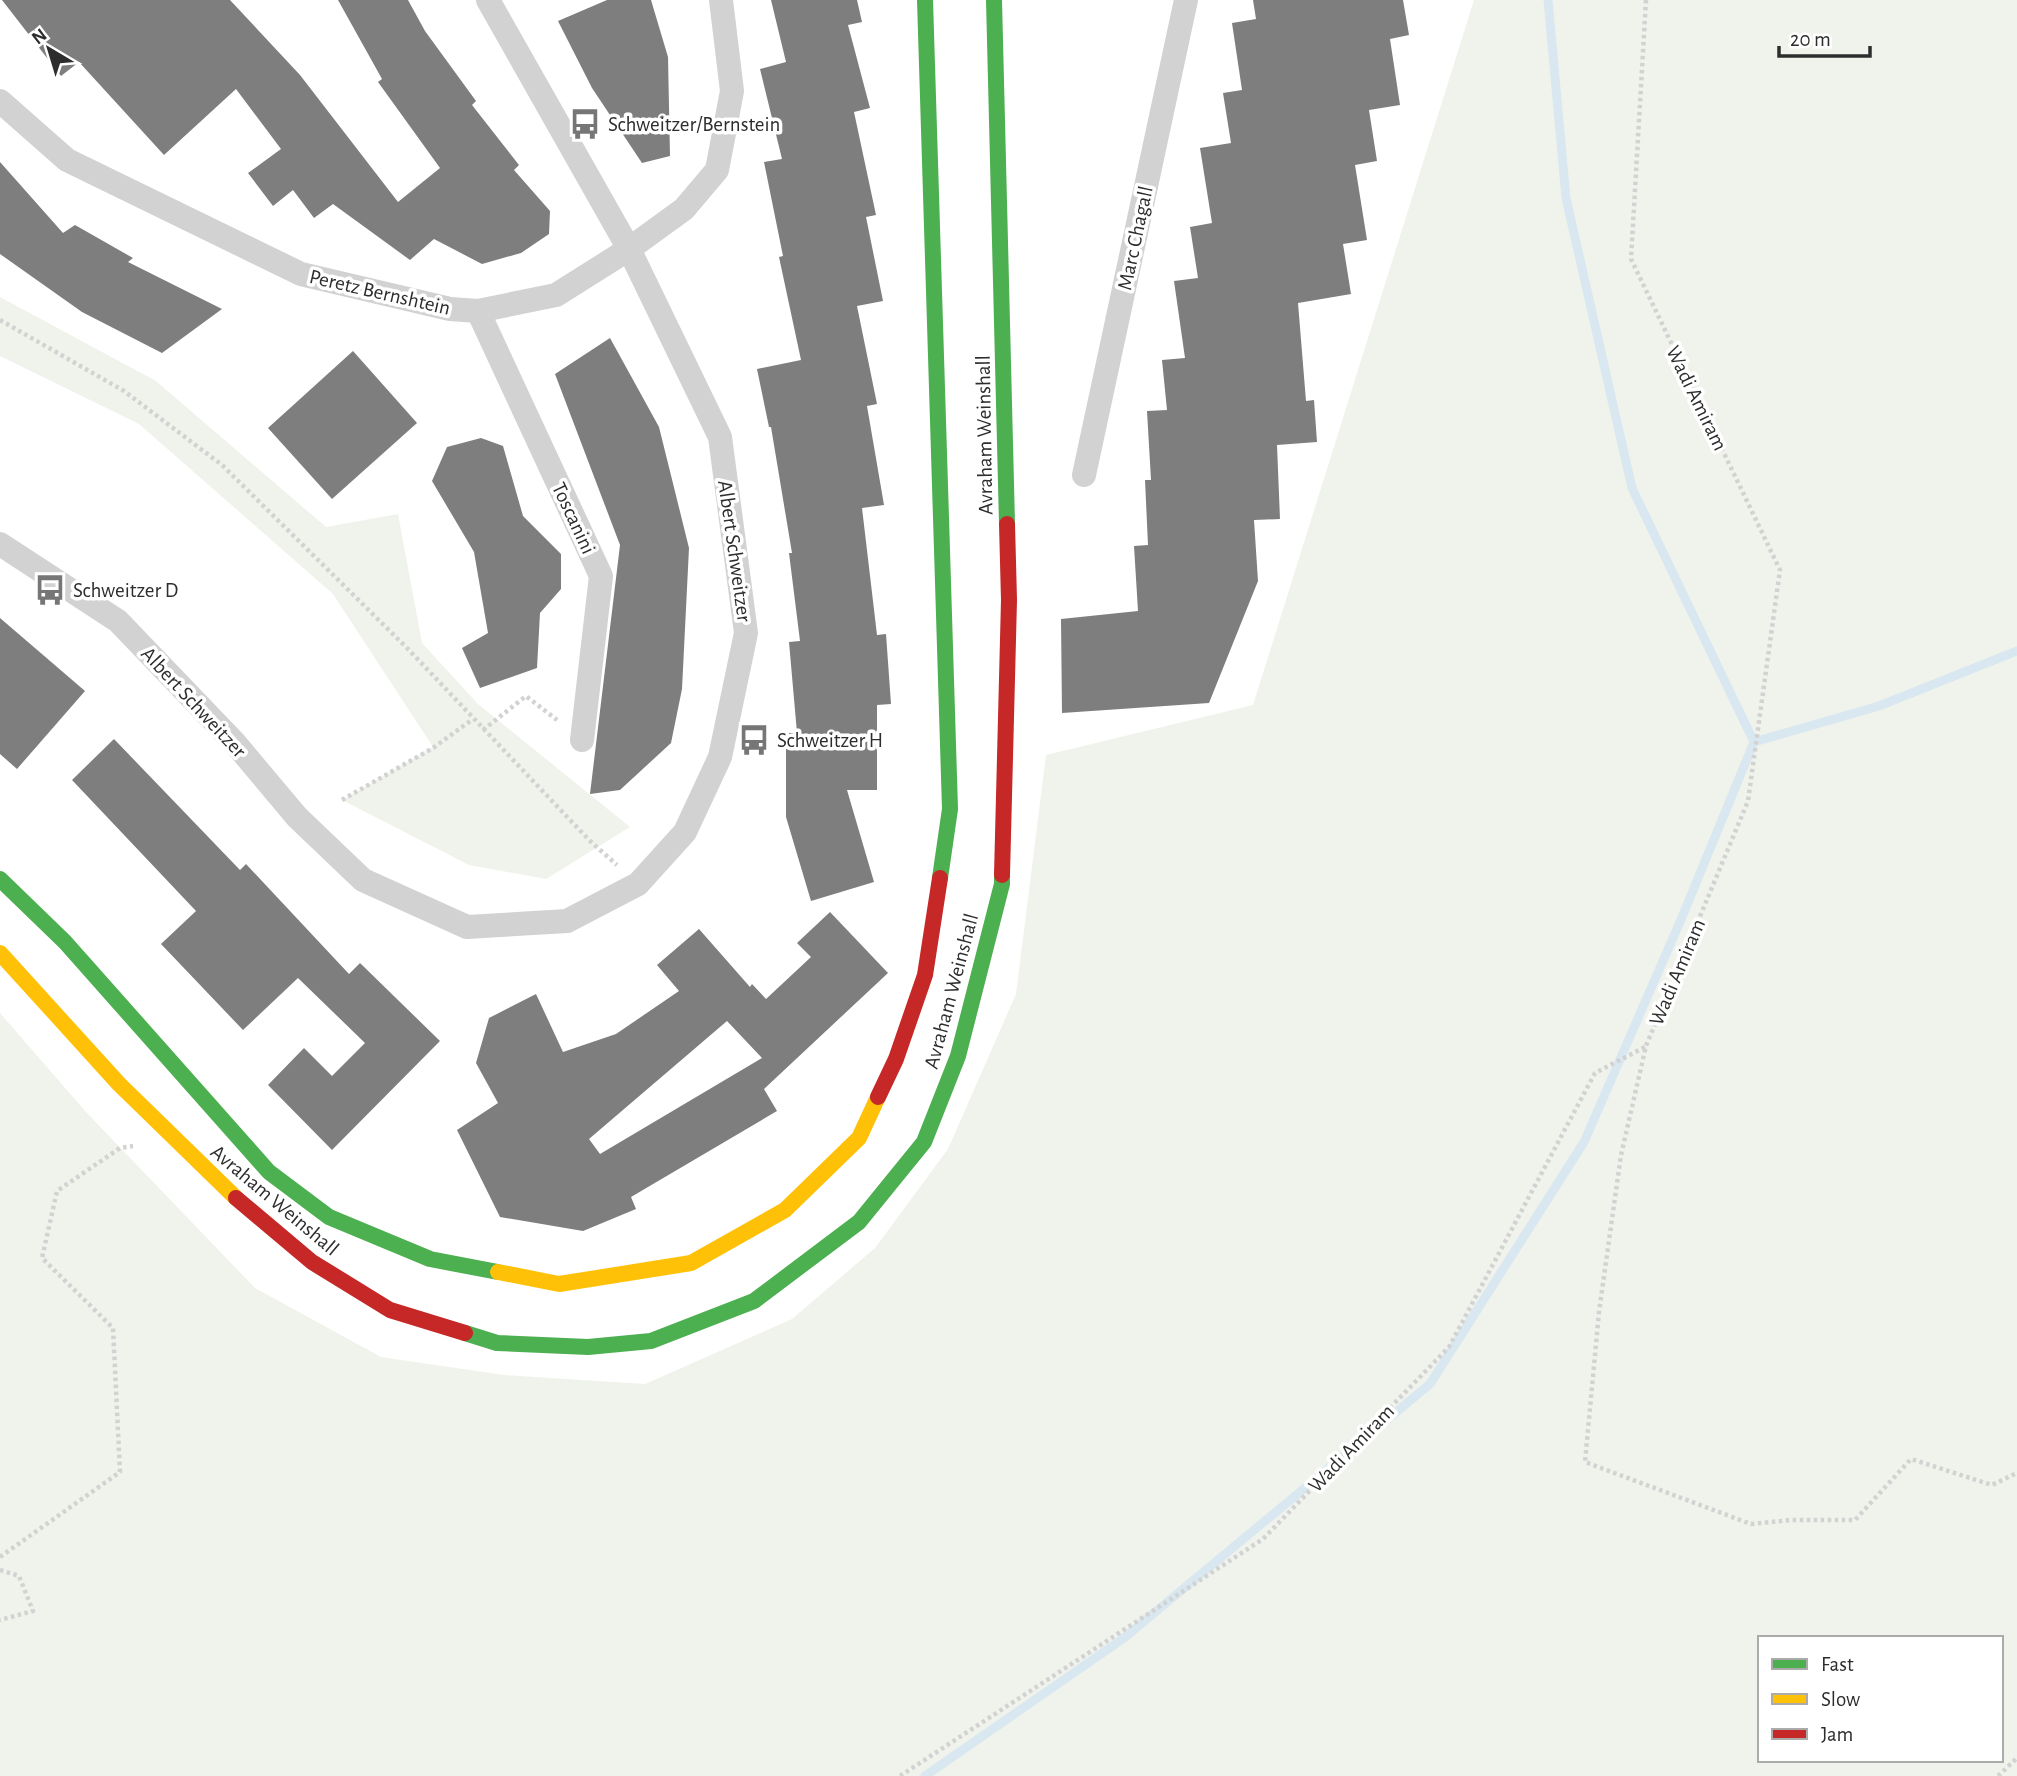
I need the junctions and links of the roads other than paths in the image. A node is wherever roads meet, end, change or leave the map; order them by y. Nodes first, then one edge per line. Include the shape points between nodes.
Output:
1 (488, 0) edge
2 (721, 0) edge
3 (925, 0) edge
4 (994, 0) edge
5 (1186, 0) edge
6 (0, 101) edge
7 (629, 249) junction
8 (478, 311) junction
9 (1084, 475) dead end
10 (0, 544) edge
11 (582, 740) road end
12 (0, 879) edge
13 (0, 953) edge

1 - 7 street, Albert Schweitzer
2 - 7 street, Peretz Bernshtein via 732,91 717,170 684,209
3 - 12 main road, Avraham Weinshall via 950,808 925,975 896,1059 859,1138 785,1210 691,1263 559,1284 430,1259 329,1217 269,1172 65,942
4 - 13 main road, Avraham Weinshall via 1009,600 1002,884 958,1056 924,1142 859,1222 754,1301 651,1341 588,1347 497,1343 390,1310 312,1262 218,1183 119,1084
5 - 9 street, Marc Chagall
6 - 8 street, Peretz Bernshtein via 67,160 301,274 450,309
7 - 8 street, Peretz Bernshtein via 556,295
7 - 10 street, Albert Schweitzer via 720,438 746,633 720,757 685,832 638,884 567,921 467,927 363,880 296,817 234,742 118,621
8 - 11 street, Toscanini via 601,576

